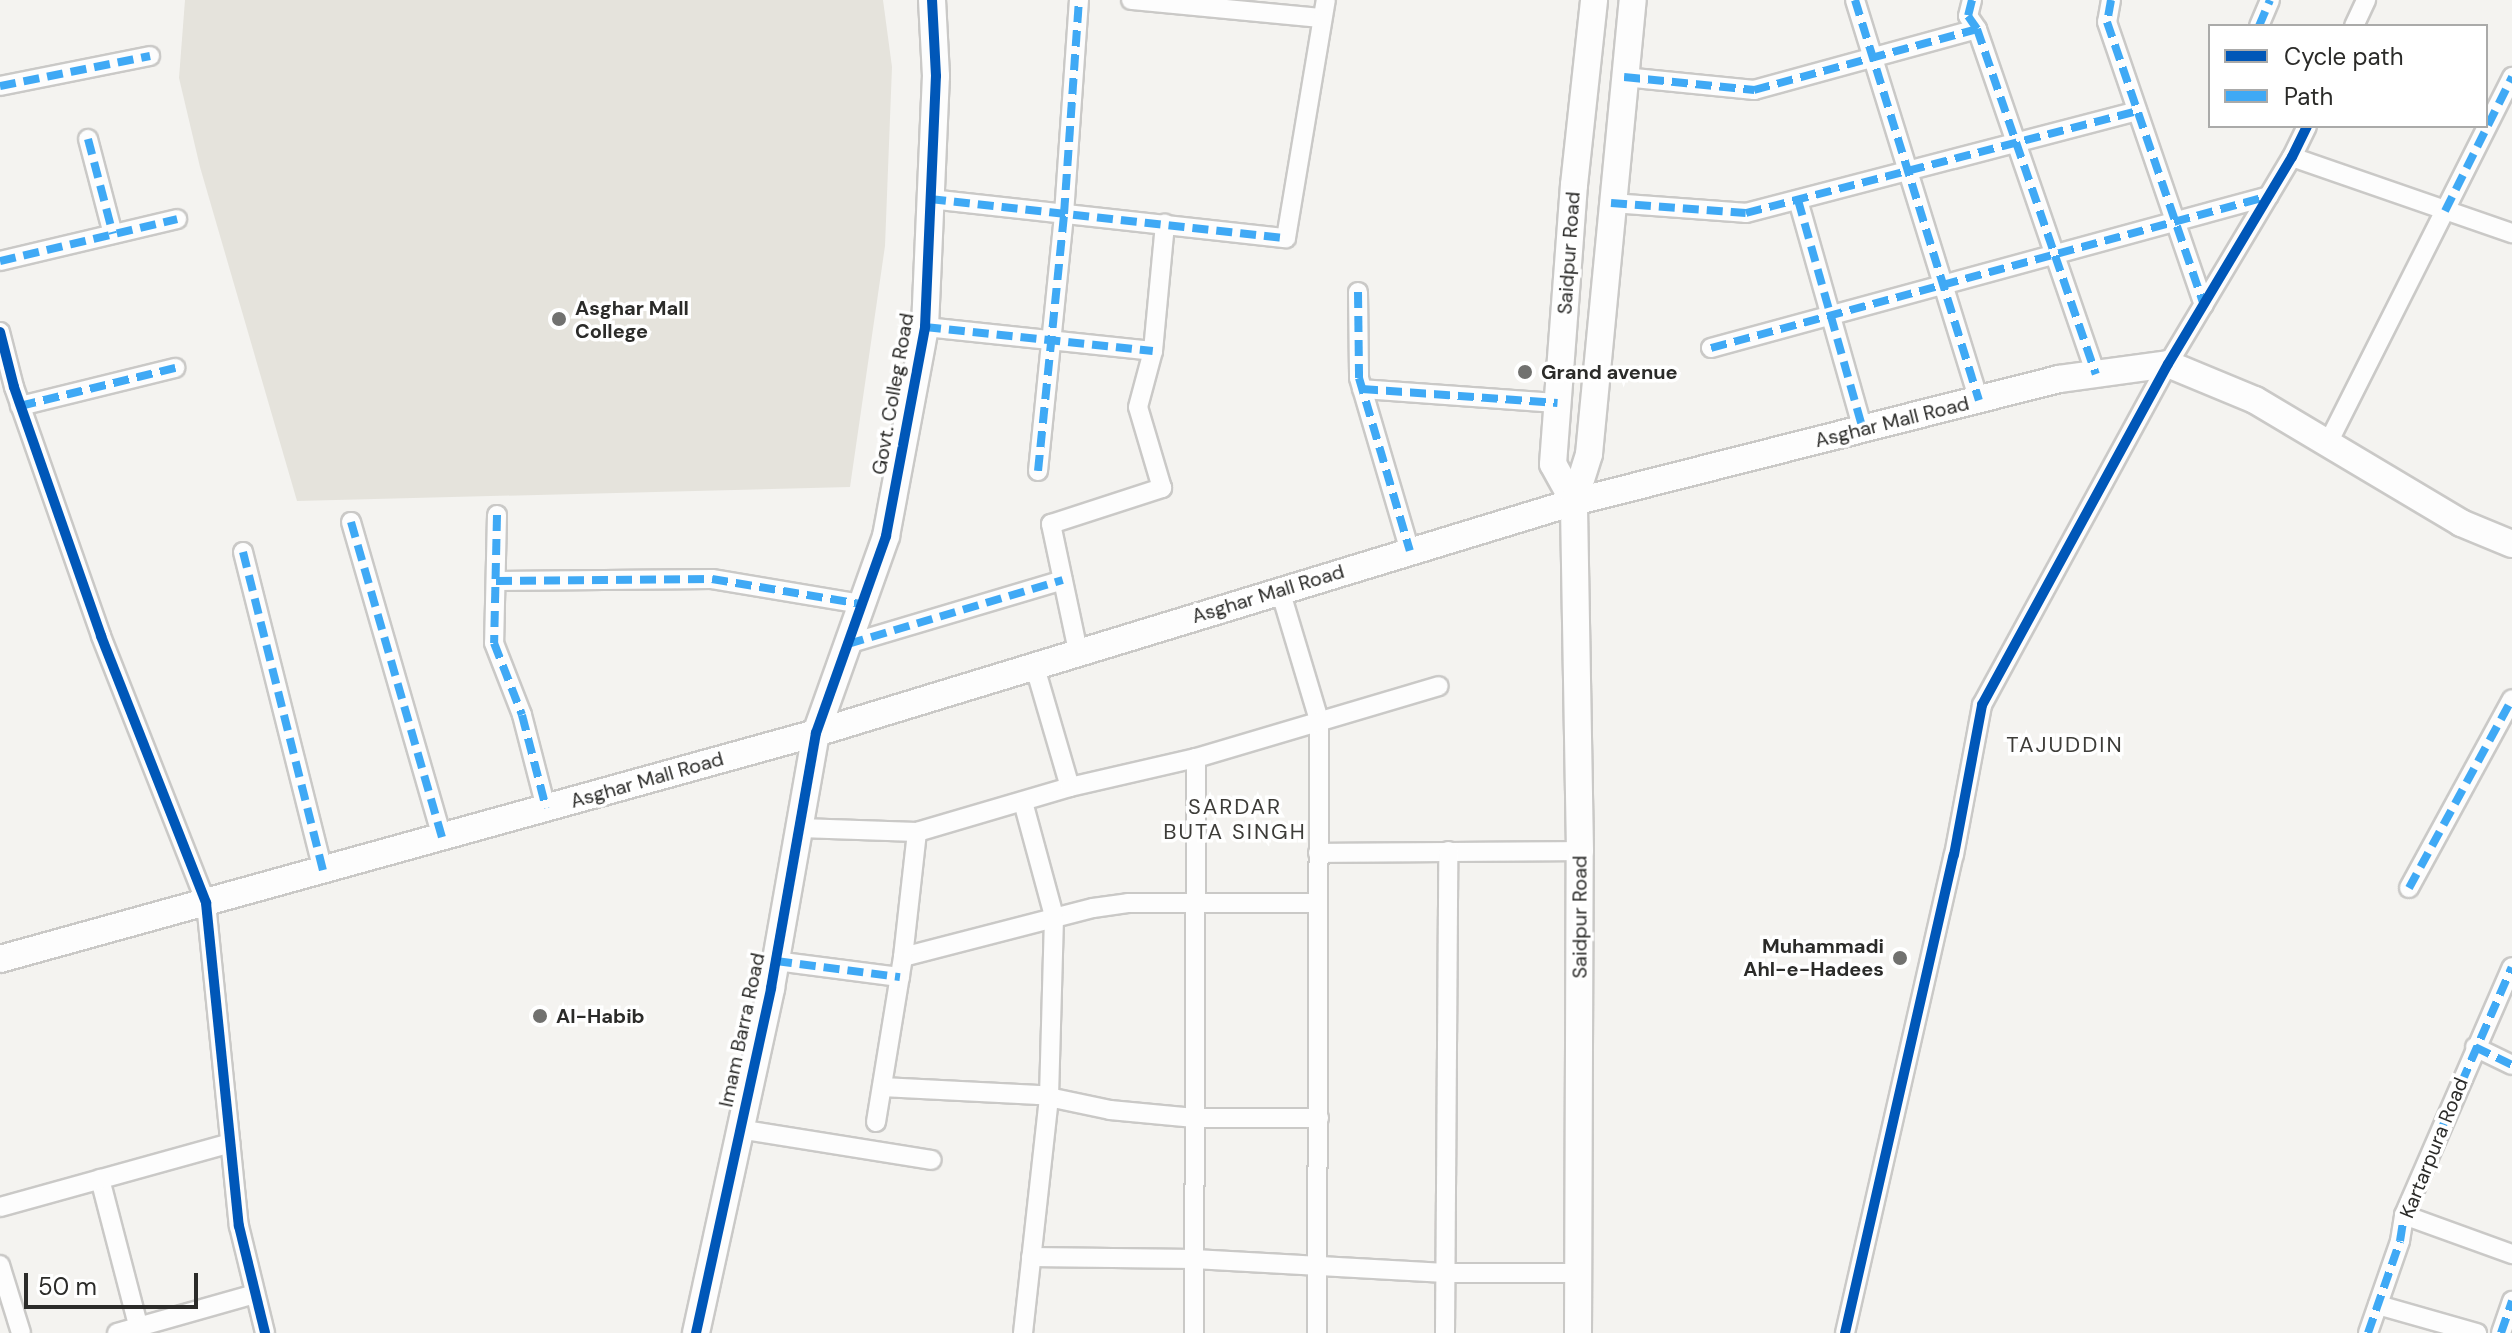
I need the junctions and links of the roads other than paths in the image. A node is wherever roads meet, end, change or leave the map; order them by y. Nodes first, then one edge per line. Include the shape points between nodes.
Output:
1 (932, 0) edge
2 (1079, 0) edge
3 (1131, 0) edge
4 (1594, 0) edge
5 (1633, 0) edge
6 (1855, 0) edge
7 (1972, 0) edge
8 (2111, 0) edge
9 (2270, 0) edge
10 (2366, 0) edge
11 (1324, 9) edge
12 (2260, 24) edge
13 (2355, 24) edge
14 (1977, 29) junction
15 (150, 56) dead end
16 (1872, 57) junction
17 (1624, 77) junction
18 (2512, 77) edge
19 (0, 86) edge
20 (2137, 111) junction
21 (2488, 125) edge
22 (2306, 128) edge
23 (2486, 128) edge
24 (88, 139) dead end
25 (2016, 142) junction
26 (2292, 157) junction
27 (1908, 171) junction
28 (2269, 196) junction
29 (930, 199) junction
30 (1798, 200) junction
31 (1611, 203) junction
32 (2445, 211) junction
33 (1064, 214) junction
34 (177, 219) dead end
35 (2175, 220) junction
36 (1165, 224) junction
37 (2512, 233) edge
38 (113, 234) junction
39 (2054, 253) junction
40 (0, 261) edge
41 (1943, 284) junction
42 (1358, 292) dead end
43 (2204, 305) junction
44 (1831, 315) junction
45 (925, 327) junction
46 (0, 332) edge
47 (1051, 340) junction
48 (1711, 348) dead end
49 (1153, 351) junction
50 (2168, 364) junction
51 (175, 368) dead end
52 (2096, 374) junction
53 (7, 389) edge
54 (1362, 389) junction
55 (1979, 400) junction
56 (1558, 403) junction
57 (20, 406) junction
58 (1863, 430) junction
59 (2328, 443) junction
60 (1038, 471) dead end
61 (1574, 502) junction
62 (497, 515) dead end
63 (351, 522) dead end
64 (2512, 544) edge
65 (1410, 551) junction
66 (243, 552) dead end
67 (1063, 580) junction
68 (496, 581) junction
69 (1280, 590) junction
70 (862, 604) junction
71 (848, 644) junction
72 (1078, 651) junction
73 (1034, 664) junction
74 (1439, 686) dead end
75 (2512, 699) edge
76 (1319, 720) junction
77 (816, 733) junction
78 (1196, 758) junction
79 (1070, 787) junction
80 (1023, 802) junction
81 (546, 808) junction
82 (800, 828) junction
83 (917, 832) junction
84 (442, 838) junction
85 (1448, 851) junction
86 (1580, 851) junction
87 (1318, 853) junction
88 (323, 871) junction
89 (2409, 888) dead end
90 (206, 903) junction
91 (1198, 903) junction
92 (1317, 903) junction
93 (1054, 916) junction
94 (903, 957) junction
95 (0, 959) edge
96 (776, 961) junction
97 (2511, 970) edge
98 (900, 977) junction
99 (2475, 1047) junction
100 (2512, 1065) edge
101 (882, 1087) junction
102 (1049, 1097) junction
103 (1195, 1118) junction
104 (1319, 1118) junction
105 (876, 1122) dead end
106 (739, 1129) junction
107 (230, 1143) junction
108 (932, 1160) dead end
109 (100, 1179) junction
110 (0, 1207) edge
111 (2404, 1215) junction
112 (2512, 1254) edge
113 (1031, 1257) junction
114 (1194, 1259) junction
115 (0, 1265) edge
116 (1317, 1267) junction
117 (1446, 1273) junction
118 (1579, 1273) junction
119 (255, 1294) junction
120 (2512, 1301) edge
121 (2378, 1305) junction
122 (139, 1330) edge
123 (21, 1333) edge
124 (117, 1333) edge
125 (265, 1333) edge
126 (696, 1333) edge
127 (1023, 1333) edge
128 (1194, 1333) edge
129 (1317, 1333) edge
130 (1445, 1333) edge
131 (1578, 1333) edge
132 (1845, 1333) edge
133 (2368, 1333) edge
134 (2477, 1333) edge
135 (2501, 1333) edge

1 - 29 main road, Govt. Colleg Road via 936,76
2 - 33 street
3 - 11 street
4 - 56 main road, Saidpur Road
5 - 17 main road, Saidpur Road
6 - 16 street
7 - 14 street via 1968,16
8 - 20 street via 2107,22
9 - 12 street
10 - 13 street
11 - 36 street via 1286,238
14 - 16 street
14 - 25 street
15 - 19 street
16 - 17 street via 1754,90
16 - 27 street
17 - 31 main road, Saidpur Road
18 - 21 street
20 - 25 street
20 - 35 street
22 - 26 street
23 - 32 street
24 - 38 street
25 - 27 street
25 - 39 street
26 - 28 street
26 - 32 street
27 - 30 street
27 - 41 street
28 - 35 street
28 - 43 street
29 - 33 street
29 - 45 main road, Govt. Colleg Road
30 - 31 street via 1746,213
30 - 44 street
31 - 61 main road, Saidpur Road via 1589,454
32 - 37 street
32 - 59 street
33 - 36 street
33 - 47 street
34 - 38 street
35 - 39 street
35 - 43 street
36 - 49 street
38 - 40 street
39 - 41 street
39 - 52 street
41 - 44 street
41 - 55 street
42 - 54 street
43 - 50 street
44 - 48 street
44 - 58 street
45 - 47 street
45 - 70 main road, Govt. Colleg Road via 886,536
46 - 53 street
47 - 49 street
47 - 60 street
49 - 67 street via 1138,407 1162,488 1051,524
50 - 52 main road, Asghar Mall Road
50 - 59 main road via 2255,400
50 - 132 street via 1982,705 1954,855
51 - 57 street
52 - 55 main road, Asghar Mall Road
53 - 57 street
54 - 56 street
54 - 65 street
55 - 58 main road, Asghar Mall Road
56 - 61 main road, Saidpur Road via 1553,464
57 - 90 street via 101,636
58 - 61 main road, Asghar Mall Road
59 - 64 main road via 2461,523
61 - 65 main road, Asghar Mall Road
61 - 86 main road, Saidpur Road
62 - 68 street
63 - 84 street
65 - 69 main road, Asghar Mall Road
66 - 88 street
67 - 71 street
67 - 72 street
68 - 70 street via 712,579
68 - 81 street via 494,643 522,715
69 - 72 main road, Asghar Mall Road
69 - 76 street
70 - 71 main road, Govt. Colleg Road
71 - 77 main road, Govt. Colleg Road
72 - 73 main road, Asghar Mall Road
73 - 77 main road, Asghar Mall Road
73 - 79 street
74 - 76 street
75 - 89 street
76 - 78 street
76 - 87 street
77 - 81 main road, Asghar Mall Road
77 - 82 main road, Imam Barra Road
78 - 79 street
78 - 91 street
79 - 80 street
80 - 83 street
80 - 93 street
81 - 84 main road, Asghar Mall Road
82 - 83 street
82 - 96 main road, Imam Barra Road
83 - 94 street
84 - 88 main road, Asghar Mall Road
85 - 86 street
85 - 87 street
85 - 117 street
86 - 118 main road, Saidpur Road
87 - 92 street
88 - 90 main road, Asghar Mall Road
90 - 95 main road, Asghar Mall Road
90 - 107 street
91 - 92 street
91 - 93 street via 1128,903
91 - 103 street
92 - 104 street
93 - 94 street
93 - 102 street
94 - 98 street
96 - 98 street
96 - 106 main road, Imam Barra Road
97 - 99 street, Kartarpura Road
98 - 101 street
99 - 100 street
99 - 111 street, Kartarpura Road
101 - 102 street
101 - 105 street
102 - 103 street via 1110,1110
102 - 113 street
103 - 104 street
103 - 114 street
104 - 116 street
106 - 108 street
106 - 126 main road, Imam Barra Road
107 - 109 street
107 - 119 street via 239,1226
109 - 110 street
109 - 122 street
111 - 112 street
111 - 121 street, Kartarpura Road
113 - 114 street
113 - 127 street
114 - 116 street
114 - 128 street
115 - 123 street
116 - 117 street
116 - 129 street
117 - 118 street
117 - 130 street
118 - 131 main road, Saidpur Road
119 - 122 street
119 - 125 street
120 - 135 street
121 - 133 street, Kartarpura Road
121 - 134 street
122 - 124 street

